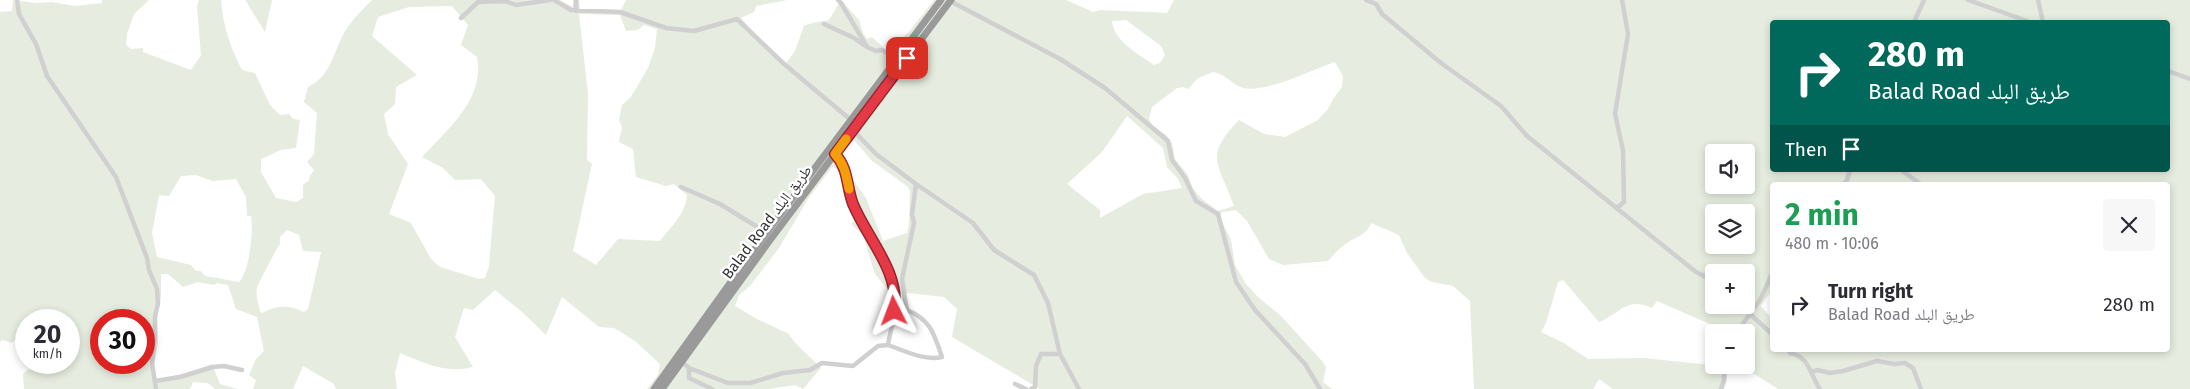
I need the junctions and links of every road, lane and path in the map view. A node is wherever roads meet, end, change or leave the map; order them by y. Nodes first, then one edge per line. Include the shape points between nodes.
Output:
1 (17, 0) edge
2 (550, 0) edge
3 (554, 0) edge
4 (576, 0) edge
5 (838, 0) edge
6 (941, 0) edge
7 (950, 0) edge
8 (1366, 0) edge
9 (1622, 0) edge
10 (1924, 0) edge
11 (1968, 0) edge
12 (2038, 0) edge
13 (576, 11) junction
14 (461, 18) dead end
15 (1915, 20) edge
16 (2024, 20) edge
17 (2042, 20) edge
18 (824, 24) dead end
19 (867, 47) junction
20 (897, 59) junction
21 (2170, 72) edge
22 (2190, 79) edge
23 (851, 120) junction
24 (853, 130) junction
25 (835, 154) junction
26 (1904, 172) edge
27 (1918, 182) edge
28 (916, 184) junction
29 (681, 187) dead end
30 (1617, 208) junction
31 (764, 236) junction
32 (1705, 276) edge
33 (1770, 278) edge
34 (1755, 306) edge
35 (1752, 314) edge
36 (1770, 332) edge
37 (888, 345) junction
38 (1790, 352) edge
39 (1060, 354) junction
40 (679, 359) junction
41 (689, 368) junction
42 (242, 370) dead end
43 (1812, 372) junction
44 (1724, 374) edge
45 (155, 381) junction
46 (1016, 384) dead end
47 (156, 389) edge
48 (654, 389) edge
49 (662, 389) edge
50 (712, 389) edge
51 (1026, 389) edge
52 (1031, 389) edge
53 (1079, 389) edge
54 (1320, 389) edge
55 (1721, 389) edge
56 (1820, 389) edge
57 (1921, 389) edge

1 - 45 street via 19,14 36,44 47,76 116,177 126,202 157,289 152,363
2 - 14 street via 516,5 505,1 478,2
3 - 13 street
4 - 13 street
5 - 19 street
6 - 20 highway, Balad Road طريق البلد
7 - 24 highway, Balad Road طريق البلد
7 - 54 street via 1060,59 1105,88 1168,141 1172,160 1196,201 1218,214 1236,282 1255,310 1305,364
8 - 30 street via 1376,4 1382,14 1441,63 1501,106 1528,136
9 - 30 street via 1628,34 1615,114 1623,150 1624,202
10 - 15 street
11 - 16 street
12 - 17 street
13 - 23 street via 620,12 666,28 694,31 736,19
18 - 19 street
19 - 20 street via 882,50
20 - 23 highway, Balad Road طريق البلد
21 - 22 street
23 - 31 highway, Balad Road طريق البلد
24 - 25 highway, Balad Road طريق البلد
24 - 28 street via 876,154
25 - 37 street via 842,162 853,204 892,283 896,302
25 - 40 highway, Balad Road طريق البلد
26 - 27 street
28 - 37 street via 914,223 902,279 907,310 921,316 933,330 942,357 933,359
28 - 39 street via 973,223 994,250 1034,275 1048,303
29 - 31 street via 720,204 759,228
30 - 32 street
31 - 40 highway, Balad Road طريق البلد
33 - 34 street
35 - 36 street
37 - 41 street via 878,346 853,366 822,363 810,370 784,373 750,383 728,383
38 - 43 street via 1801,355
39 - 52 street via 1041,354 1036,366 1035,387
39 - 53 street
40 - 41 street
40 - 48 highway, Balad Road طريق البلد
40 - 49 highway, Balad Road طريق البلد
41 - 50 street via 689,378
42 - 45 street via 213,367
43 - 56 street
43 - 57 street via 1844,371 1877,361 1905,363 1913,368
44 - 55 street
45 - 47 street
46 - 51 street

